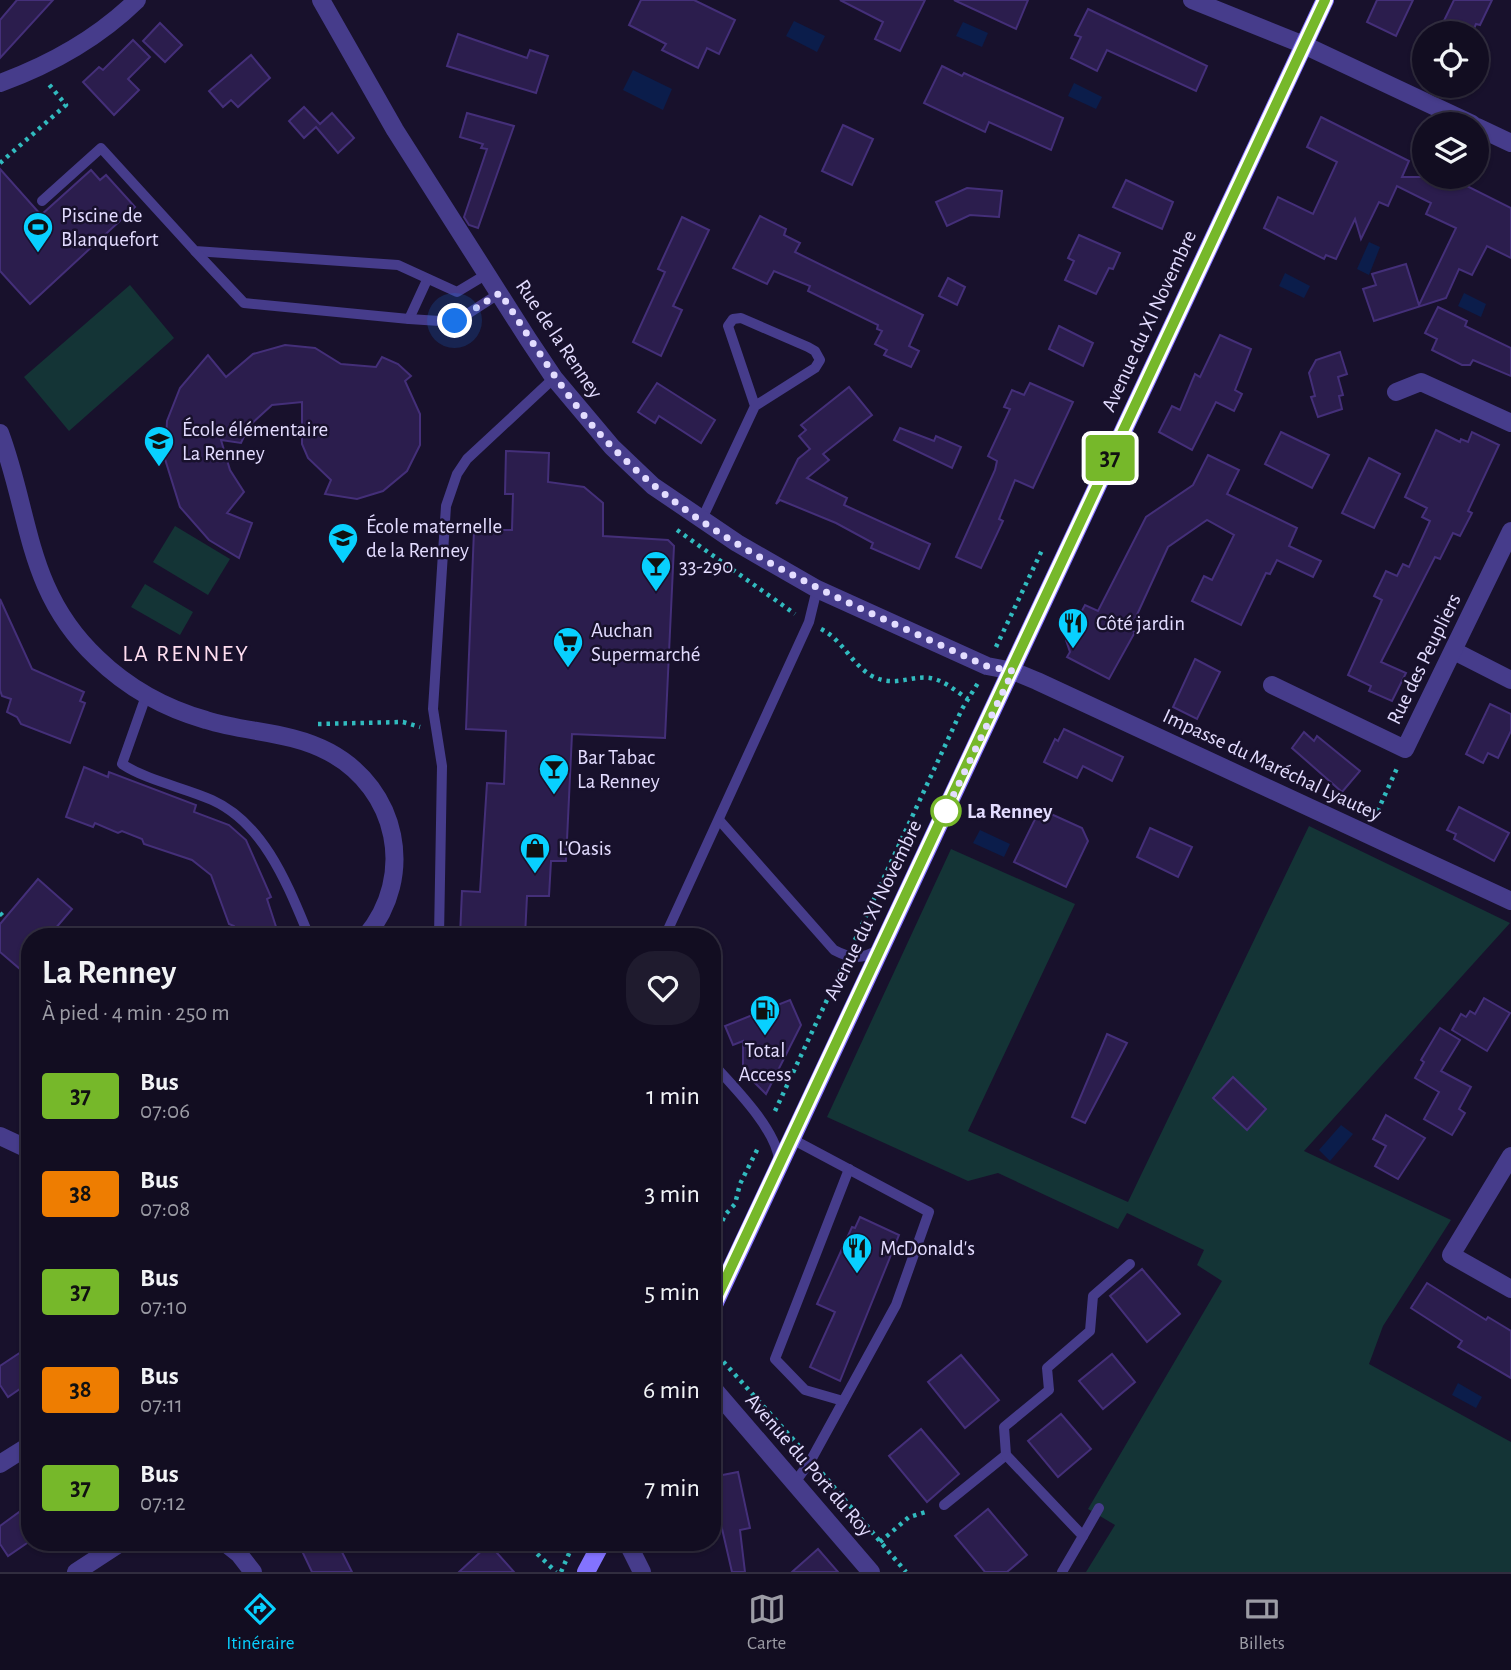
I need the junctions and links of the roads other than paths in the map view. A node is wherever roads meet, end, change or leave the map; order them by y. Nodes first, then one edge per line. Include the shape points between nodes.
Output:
1 (137, 0) edge
2 (321, 0) edge
3 (1192, 0) edge
4 (1325, 0) edge
5 (1304, 45) junction
6 (0, 83) edge
7 (1446, 112) edge
8 (1489, 133) edge
9 (1511, 143) edge
10 (42, 201) dead end
11 (195, 251) junction
12 (487, 274) junction
13 (426, 280) junction
14 (500, 293) junction
15 (410, 319) junction
16 (554, 378) junction
17 (1396, 392) dead end
18 (755, 406) junction
19 (1511, 423) edge
20 (0, 433) edge
21 (702, 519) junction
22 (1511, 531) edge
23 (817, 589) junction
24 (1454, 651) junction
25 (1013, 671) junction
26 (1511, 680) edge
27 (1272, 685) dead end
28 (146, 696) junction
29 (720, 821) junction
30 (1511, 901) edge
31 (305, 928) edge
32 (372, 928) edge
33 (439, 928) edge
34 (669, 928) edge
35 (880, 948) junction
36 (721, 1074) edge
37 (0, 1136) edge
38 (792, 1139) junction
39 (21, 1146) edge
40 (1511, 1156) edge
41 (779, 1166) junction
42 (849, 1168) junction
43 (1130, 1264) dead end
44 (721, 1289) edge
45 (1511, 1289) edge
46 (721, 1397) edge
47 (844, 1401) junction
48 (21, 1451) edge
49 (1006, 1455) junction
50 (0, 1464) edge
51 (796, 1481) junction
52 (944, 1505) road end
53 (1099, 1508) dead end
54 (1083, 1536) junction
55 (108, 1551) edge
56 (233, 1551) edge
57 (597, 1551) edge
58 (632, 1551) edge
59 (76, 1572) edge
60 (253, 1572) edge
61 (586, 1572) edge
62 (642, 1572) edge
63 (871, 1572) edge
64 (1062, 1572) edge

1 - 6 street via 116,21 56,61
2 - 12 street, Rue de la Renney via 395,130
3 - 5 street
4 - 5 main road, Avenue du XI Novembre
5 - 7 street
5 - 25 main road, Avenue du XI Novembre
8 - 9 street
10 - 11 lane via 101,148
11 - 13 lane via 398,265
11 - 15 lane via 244,303
12 - 13 lane via 457,292
12 - 14 street, Rue de la Renney
13 - 15 lane
14 - 15 lane via 455,321
14 - 16 street, Rue de la Renney
16 - 21 street, Rue de la Renney via 612,447 653,486
16 - 33 lane via 467,459 450,491 433,709 442,766
17 - 19 street via 1421,382
18 - 18 lane via 815,368 820,360 808,347 741,318 733,319 727,326
18 - 21 lane
20 - 28 street via 29,546 58,610 94,656
21 - 23 street, Rue de la Renney
22 - 24 street, Rue des Peupliers
23 - 25 street, Rue de la Renney via 986,666
23 - 29 lane via 809,622
24 - 26 street
24 - 27 street, Rue des Peupliers via 1405,749
25 - 30 street, Impasse du Maréchal Lyautey
25 - 35 main road, Avenue du XI Novembre
28 - 31 lane via 122,764 214,801 243,819 276,864
28 - 32 street via 206,721 307,742 351,766 371,788 394,836 391,895
29 - 34 lane
29 - 35 lane via 834,950 847,957 866,957
35 - 38 main road, Avenue du XI Novembre
36 - 41 lane via 778,1147
37 - 39 street
38 - 41 main road, Avenue du XI Novembre
38 - 42 lane
40 - 45 street via 1451,1255
41 - 44 main road, Avenue du XI Novembre
42 - 47 lane via 775,1359 805,1390
42 - 47 lane via 929,1212 896,1305
43 - 49 lane via 1093,1296 1090,1331 1047,1368 1049,1390 1004,1427
46 - 51 street, Avenue du Port du Roy
47 - 51 lane
48 - 50 street
49 - 52 lane
49 - 54 lane
51 - 63 street, Avenue du Port du Roy
53 - 54 lane
54 - 64 lane
55 - 59 street
56 - 60 street
57 - 61 main road
58 - 62 street

